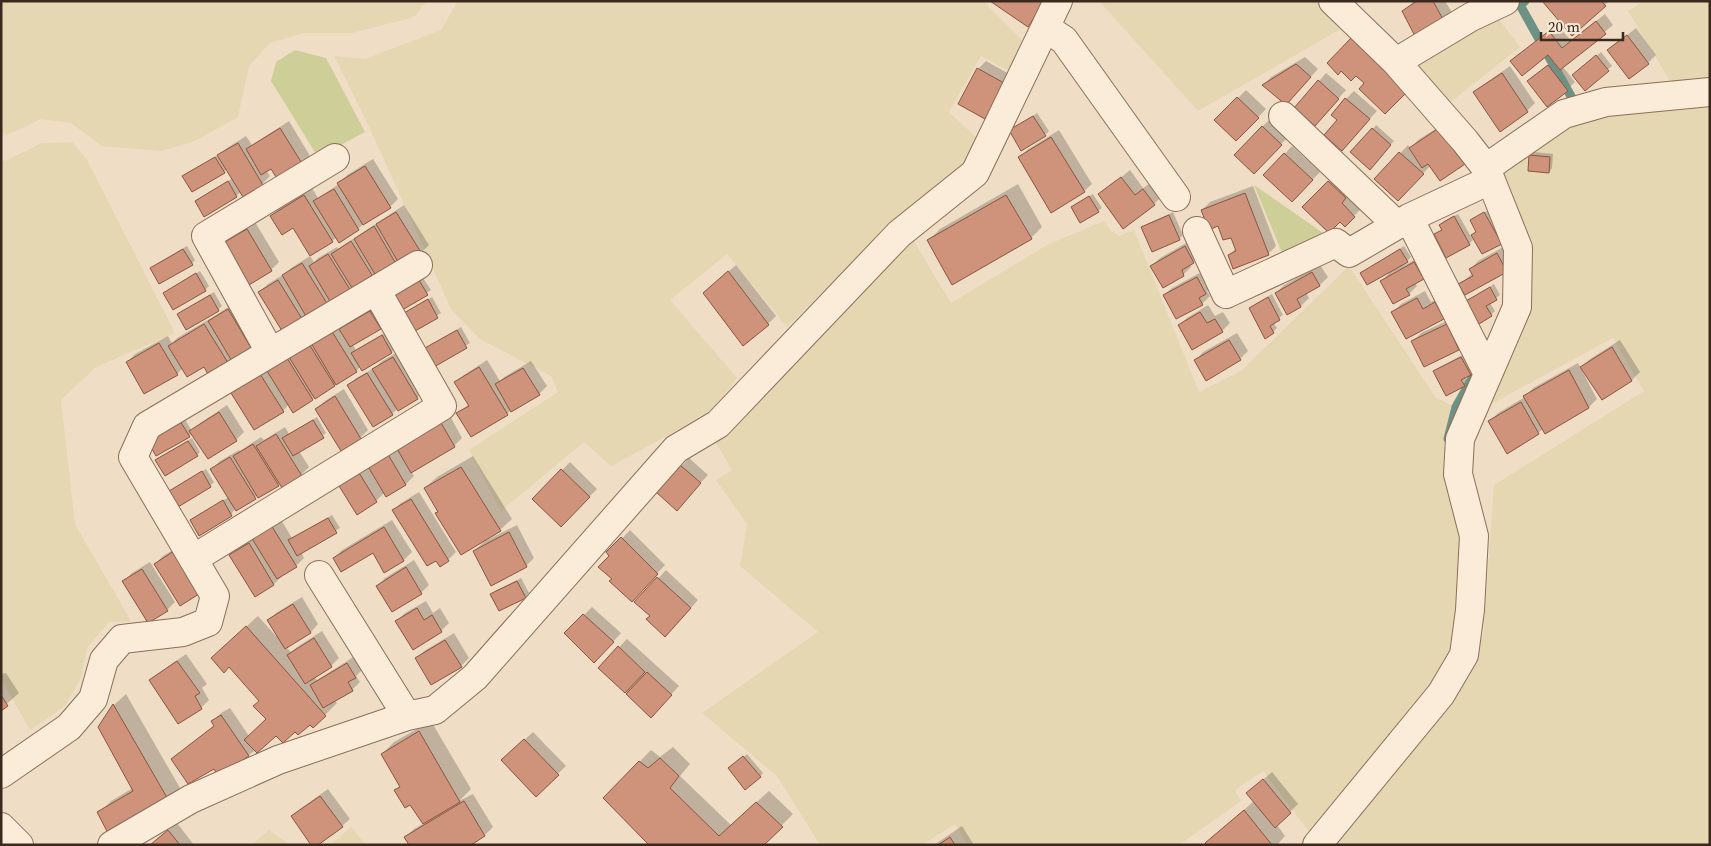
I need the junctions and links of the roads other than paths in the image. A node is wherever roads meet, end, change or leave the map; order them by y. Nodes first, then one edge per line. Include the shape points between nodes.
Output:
1 (1058, 1) edge
2 (1333, 1) edge
3 (1505, 1) edge
4 (1046, 28) junction
5 (1396, 62) junction
6 (1710, 92) edge
7 (1283, 116) dead end
8 (335, 158) dead end
9 (1488, 174) junction
10 (1176, 197) dead end
11 (1403, 221) junction
12 (1197, 231) dead end
13 (418, 265) dead end
14 (376, 290) junction
15 (270, 352) junction
16 (1488, 374) junction
17 (193, 559) junction
18 (319, 575) dead end
19 (407, 716) junction
20 (1, 774) edge
21 (1, 827) edge
22 (19, 845) edge
23 (112, 845) edge
24 (1317, 845) edge

1 - 4 street
2 - 5 street
3 - 5 street
4 - 10 street via 1064,40
4 - 19 street via 975,173 899,234 718,424 676,449 475,677 435,710
5 - 9 street via 1466,141
6 - 9 street via 1606,102 1564,114
7 - 11 street
8 - 15 street via 206,236
9 - 11 street
9 - 16 street via 1518,248 1517,307
11 - 12 street via 1349,253 1336,243 1226,294
11 - 16 street
13 - 14 street
14 - 15 street
14 - 17 street via 442,406
15 - 17 street via 147,426 133,457
16 - 24 street via 1460,440 1458,474 1474,536 1464,655 1441,694
17 - 20 street via 215,596 208,622 183,632 122,639 104,660 93,699 69,727
18 - 19 street
19 - 23 street via 278,760 192,799
21 - 22 street

